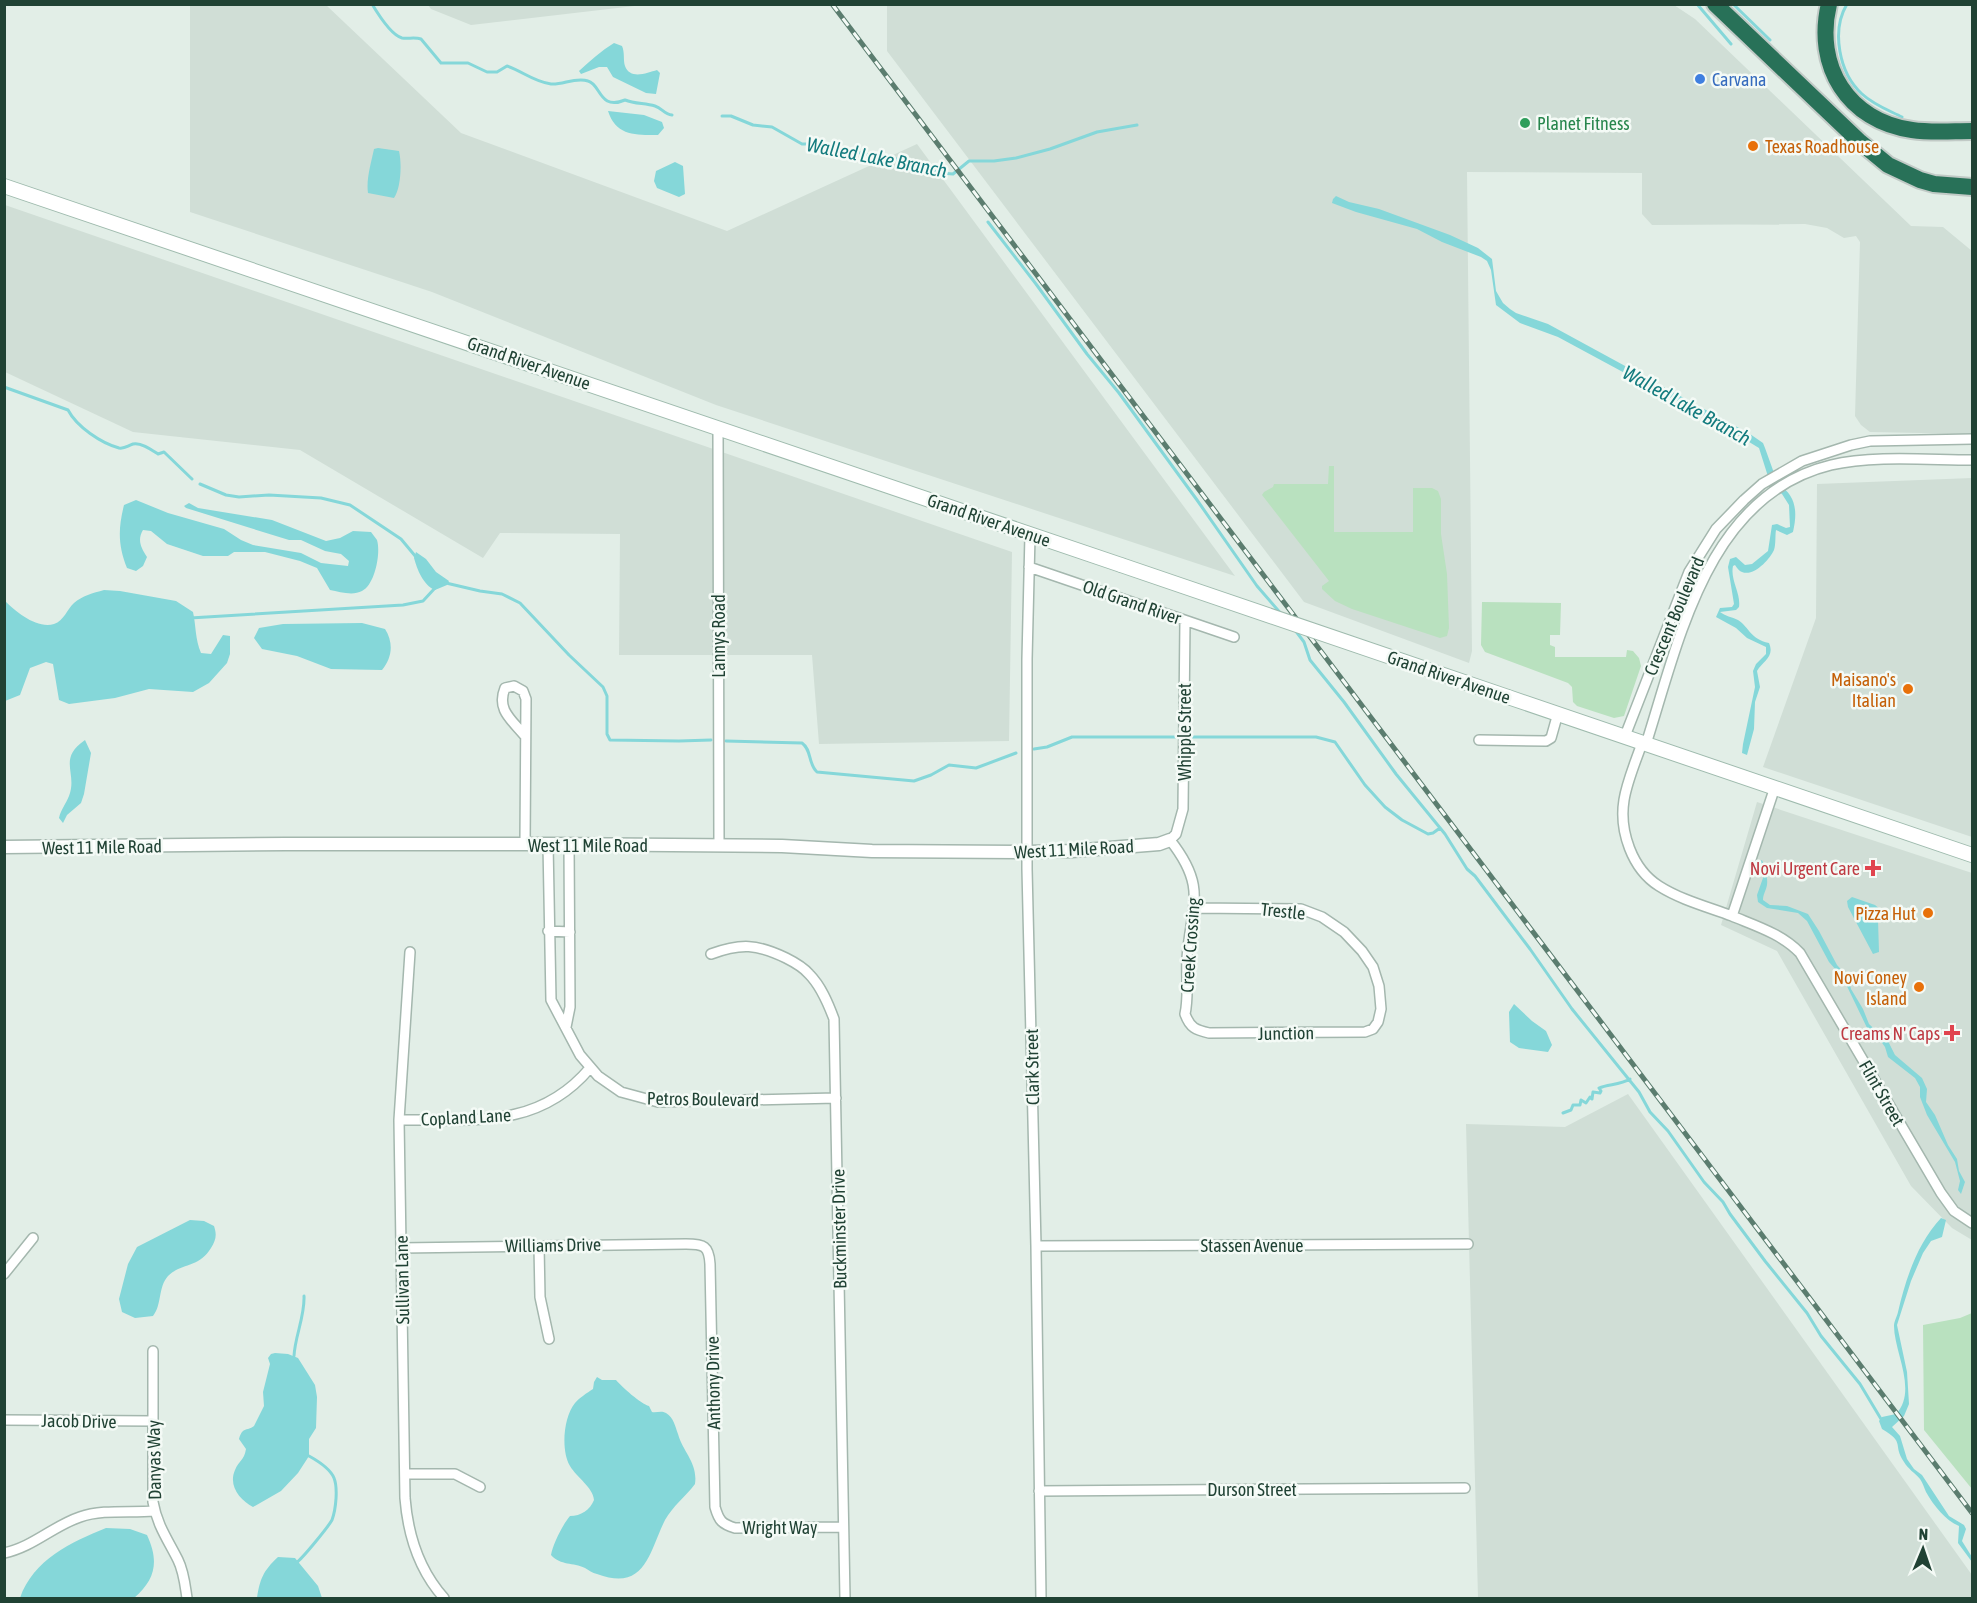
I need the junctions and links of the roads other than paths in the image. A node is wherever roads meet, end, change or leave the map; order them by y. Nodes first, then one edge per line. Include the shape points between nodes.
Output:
1 (1715, 4) edge
2 (1829, 4) edge
3 (1972, 131) edge
4 (4, 186) edge
5 (1972, 187) edge
6 (718, 427) junction
7 (1972, 439) edge
8 (1972, 460) edge
9 (1030, 535) junction
10 (1029, 567) junction
11 (1185, 621) junction
12 (1234, 637) dead end
13 (1558, 713) junction
14 (525, 736) junction
15 (1625, 736) junction
16 (1479, 740) dead end
17 (1644, 743) junction
18 (1775, 787) junction
19 (1170, 840) junction
20 (548, 844) junction
21 (569, 844) junction
22 (525, 845) junction
23 (719, 845) junction
24 (4, 847) edge
25 (1028, 852) junction
26 (1972, 855) edge
27 (1195, 908) junction
28 (1732, 916) junction
29 (548, 931) junction
30 (570, 932) junction
31 (410, 952) dead end
32 (711, 954) dead end
33 (1380, 1014) joint
34 (1188, 1020) joint
35 (566, 1027) junction
36 (590, 1068) junction
37 (836, 1098) junction
38 (399, 1120) junction
39 (1972, 1223) edge
40 (33, 1238) dead end
41 (1468, 1244) dead end
42 (539, 1246) junction
43 (1036, 1246) junction
44 (704, 1247) joint
45 (401, 1248) junction
46 (4, 1274) edge
47 (549, 1339) dead end
48 (153, 1351) dead end
49 (4, 1420) edge
50 (153, 1421) junction
51 (405, 1473) junction
52 (480, 1487) dead end
53 (1466, 1488) dead end
54 (1039, 1491) junction
55 (154, 1511) junction
56 (719, 1520) joint
57 (843, 1527) junction
58 (4, 1553) edge
59 (187, 1599) edge
60 (444, 1599) edge
61 (845, 1599) edge
62 (1041, 1599) edge

1 - 5 highway via 1888,165 1934,184
2 - 3 highway via 1824,23 1825,50 1834,77 1854,103 1871,117 1891,125 1913,130
4 - 6 main road, Grand River Avenue
6 - 9 main road, Grand River Avenue
6 - 23 street, Lannys Road
7 - 15 street, Crescent Boulevard via 1868,441 1802,461 1762,484 1716,529 1689,572
8 - 17 street, Crescent Boulevard via 1850,461 1830,465 1770,494 1752,509 1706,571
9 - 10 street, Clark Street
9 - 13 main road, Grand River Avenue, bridge
10 - 11 street, Old Grand River
10 - 25 street, Clark Street
11 - 12 street, Old Grand River
11 - 19 street, Whipple Street via 1183,809 1176,834
13 - 15 main road, Grand River Avenue
13 - 16 street via 1551,738 1546,741
14 - 14 street via 523,691 514,686 504,688 502,705
14 - 22 street
15 - 17 main road, Grand River Avenue
17 - 18 main road, Grand River Avenue
17 - 28 street, Crescent Boulevard via 1624,800 1623,824 1629,847 1640,867 1658,885
18 - 26 main road, Grand River Avenue
18 - 28 street
19 - 25 street, West 11 Mile Road via 1159,844
19 - 27 street, Creek Crossing via 1189,867
20 - 21 street, West 11 Mile Road
20 - 22 street, West 11 Mile Road
20 - 29 street, Petros Boulevard
21 - 23 street, West 11 Mile Road
21 - 30 street
22 - 24 street, West 11 Mile Road
23 - 25 street, West 11 Mile Road
25 - 43 street, Clark Street
27 - 33 street, Trestle via 1301,909 1322,917 1344,932 1373,967 1381,998
27 - 34 street, Creek Crossing via 1187,957
28 - 39 street, Flint Street via 1779,936 1800,953 1941,1193 1954,1211
29 - 30 street
29 - 35 street, Petros Boulevard via 551,1000
30 - 35 street via 570,1007
31 - 38 street, Sullivan Lane
32 - 37 street, Buckminster Drive via 745,945 768,949 809,974 834,1019
33 - 34 street, Junction via 1373,1029 1365,1032 1209,1033 1194,1029
35 - 36 street, Petros Boulevard
36 - 37 street, Petros Boulevard via 621,1092 658,1102
36 - 38 street, Copland Lane via 560,1096 530,1112 492,1119
37 - 57 street, Buckminster Drive
38 - 45 street, Sullivan Lane
40 - 46 street
41 - 43 street, Stassen Avenue
42 - 44 street, Williams Drive
42 - 45 street, Williams Drive
42 - 47 street via 540,1297
43 - 54 street, Clark Street
44 - 56 street, Anthony Drive via 710,1264 715,1508
45 - 51 street, Sullivan Lane
48 - 50 street, Danyas Way
49 - 50 street, Jacob Drive
50 - 55 street, Danyas Way
51 - 52 street via 455,1474
51 - 60 street, Sullivan Lane via 411,1540 429,1579
53 - 54 street, Durson Street
54 - 62 street, Clark Street
55 - 58 street via 80,1517 36,1542
55 - 59 street, Danyas Way via 182,1571
56 - 57 street, Wright Way via 735,1528
57 - 61 street, Buckminster Drive

